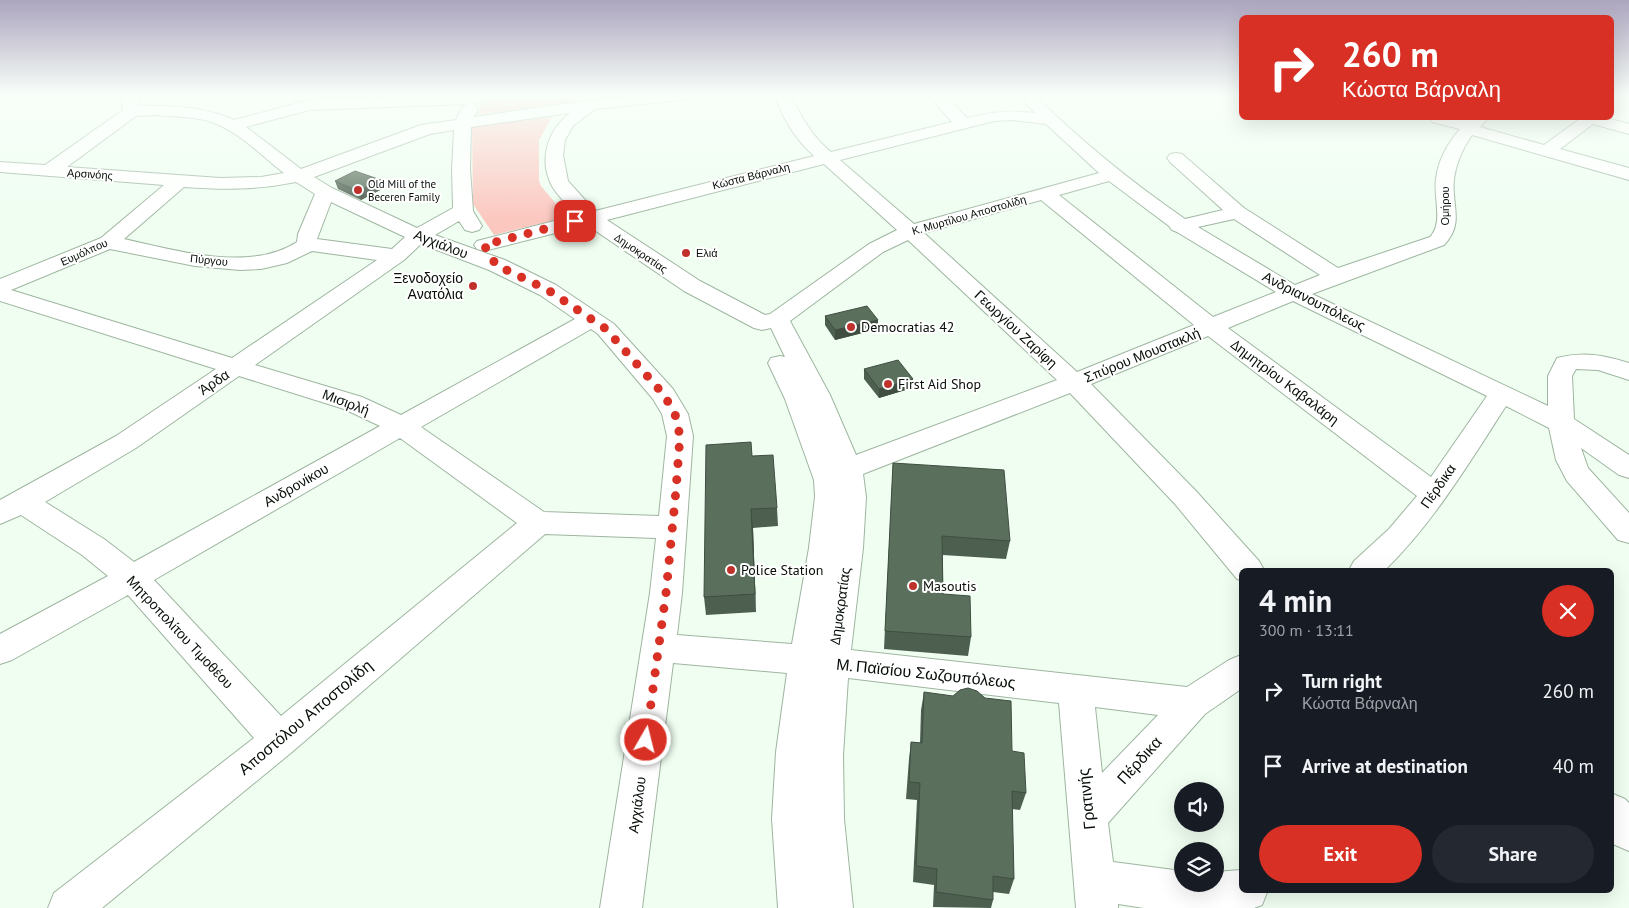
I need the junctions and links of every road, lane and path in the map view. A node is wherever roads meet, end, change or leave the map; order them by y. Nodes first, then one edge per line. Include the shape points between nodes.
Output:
1 (90, 136) edge
2 (248, 136) edge
3 (406, 136) edge
4 (462, 136) edge
5 (558, 136) edge
6 (806, 136) edge
7 (910, 136) edge
8 (1068, 136) edge
9 (1463, 136) edge
10 (1506, 136) edge
11 (1566, 136) edge
12 (1547, 151) junction
13 (826, 158) junction
14 (1176, 158) dead end
15 (0, 167) edge
16 (49, 171) junction
17 (1629, 174) edge
18 (1111, 175) junction
19 (299, 176) junction
20 (180, 181) junction
21 (325, 192) junction
22 (1044, 192) junction
23 (463, 211) junction
24 (1237, 212) junction
25 (589, 217) junction
26 (1178, 226) junction
27 (910, 231) junction
28 (418, 236) junction
29 (1437, 241) joint
30 (108, 242) junction
31 (308, 244) junction
32 (484, 245) junction
33 (397, 256) junction
34 (496, 265) junction
35 (1336, 276) junction
36 (0, 287) edge
37 (1294, 293) junction
38 (0, 294) edge
39 (592, 318) junction
40 (770, 321) junction
41 (1211, 327) junction
42 (237, 366) junction
43 (1629, 372) edge
44 (1074, 382) junction
45 (1501, 394) junction
46 (1561, 423) junction
47 (400, 425) junction
48 (1629, 468) edge
49 (848, 469) junction
50 (1434, 494) junction
51 (11, 508) edge
52 (538, 523) junction
53 (672, 527) junction
54 (1629, 532) edge
55 (1246, 568) edge
56 (1367, 568) edge
57 (133, 579) junction
58 (659, 648) junction
59 (0, 650) edge
60 (819, 661) junction
61 (1239, 671) edge
62 (1075, 690) junction
63 (1192, 703) junction
64 (279, 740) junction
65 (1614, 815) edge
66 (1088, 817) junction
67 (1629, 832) edge
68 (1239, 892) edge
69 (1096, 894) edge
70 (69, 908) edge
71 (621, 908) edge
72 (799, 908) edge
73 (832, 908) edge

1 - 16 street
2 - 19 street, Αγχιάλου
3 - 19 street, Αρσινόης
4 - 23 street
5 - 25 street, Δημοκρατίας via 554,155 559,182
6 - 13 street, Γεωργίου Ζαρίφη
7 - 13 street, Κώστα Βάρναλη
8 - 18 street, Ανδριανουπόλεως
9 - 29 street, Ομήρου via 1456,146 1445,178 1446,230
10 - 12 street
11 - 12 street
12 - 17 street
13 - 25 street, Κώστα Βάρναλη
13 - 27 street, Γεωργίου Ζαρίφη
14 - 24 street
15 - 16 street, Αρσινόης
16 - 20 street, Αρσινόης
18 - 22 street, Κ. Μυρτίλου Αποστολίδη
18 - 26 street, Ανδριανουπόλεως
19 - 20 street, Αρσινόης via 250,184
19 - 21 street, Αγχιάλου
20 - 30 street, Ευμόλπου
21 - 28 street, Αγχιάλου
21 - 31 street via 306,240
22 - 27 street, Κ. Μυρτίλου Αποστολίδη
22 - 41 street, Δημητρίου Καβαλάρη
23 - 28 street, Άρδα
23 - 32 street
24 - 26 street
24 - 35 street
25 - 32 street, Κώστα Βάρναλη
25 - 40 street, Δημοκρατίας via 680,278
26 - 37 street, Ανδριανουπόλεως
27 - 40 street, Κ. Μυρτίλου Αποστολίδη via 876,248
27 - 44 street, Γεωργίου Ζαρίφη
28 - 33 street, Άρδα
28 - 34 street, Αγχιάλου
29 - 35 street, Σπύρου Μουστακλή
30 - 31 street, Πύργου via 196,259 252,263 282,259
30 - 36 street, Ευμόλπου
31 - 33 street
32 - 34 street
33 - 42 street, Άρδα
34 - 39 street, Αγχιάλου via 548,290
35 - 37 street, Σπύρου Μουστακλή
37 - 41 street, Σπύρου Μουστακλή
37 - 45 street, Ανδριανουπόλεως
38 - 42 street, Μισιρλή
39 - 47 street, Ανδρονίκου
39 - 53 street, Αγχιάλου via 606,329 664,395 675,414 680,436
40 - 49 street, Δημοκρατίας via 817,395
40 - 60 street via 828,480
41 - 44 street, Σπύρου Μουστακλή
41 - 50 street, Δημητρίου Καβαλάρη
42 - 47 street, Μισιρλή via 353,403
42 - 51 street, Άρδα via 126,442
43 - 46 street via 1612,365 1578,360 1566,363 1560,376
44 - 49 street, Σπύρου Μουστακλή
44 - 55 street, Γεωργίου Ζαρίφη via 1185,497
45 - 46 street, Ανδριανουπόλεως
45 - 50 street, Πέρδικα
46 - 48 street, Ανδριανουπόλεως
46 - 54 street via 1577,474
47 - 52 street, Μισιρλή
47 - 57 street, Ανδρονίκου
49 - 60 street, Δημοκρατίας via 852,505 848,548
50 - 56 street, Πέρδικα via 1400,537
51 - 57 street, Μητροπολίτου Τιμοθέου via 93,547
52 - 53 street
52 - 64 street, Αποστόλου Αποστολίδη
53 - 58 street, Αγχιάλου
57 - 59 street, Ανδρονίκου
57 - 64 street, Μητροπολίτου Τιμοθέου
58 - 60 street, Μ. Παϊσίου Σωζουπόλεως
58 - 71 street, Αγχιάλου
60 - 62 street, Μ. Παϊσίου Σωζουπόλεως
60 - 72 street via 794,752 794,853
60 - 73 street, Δημοκρατίας via 824,819
61 - 63 street, Πέρδικα
62 - 63 street, Μ. Παϊσίου Σωζουπόλεως
62 - 66 street, Γρατινής
63 - 66 street, Πέρδικα
64 - 70 street, Αποστόλου Αποστολίδη
65 - 67 street
66 - 69 street, Γρατινής
68 - 69 street via 1229,894 1161,889

